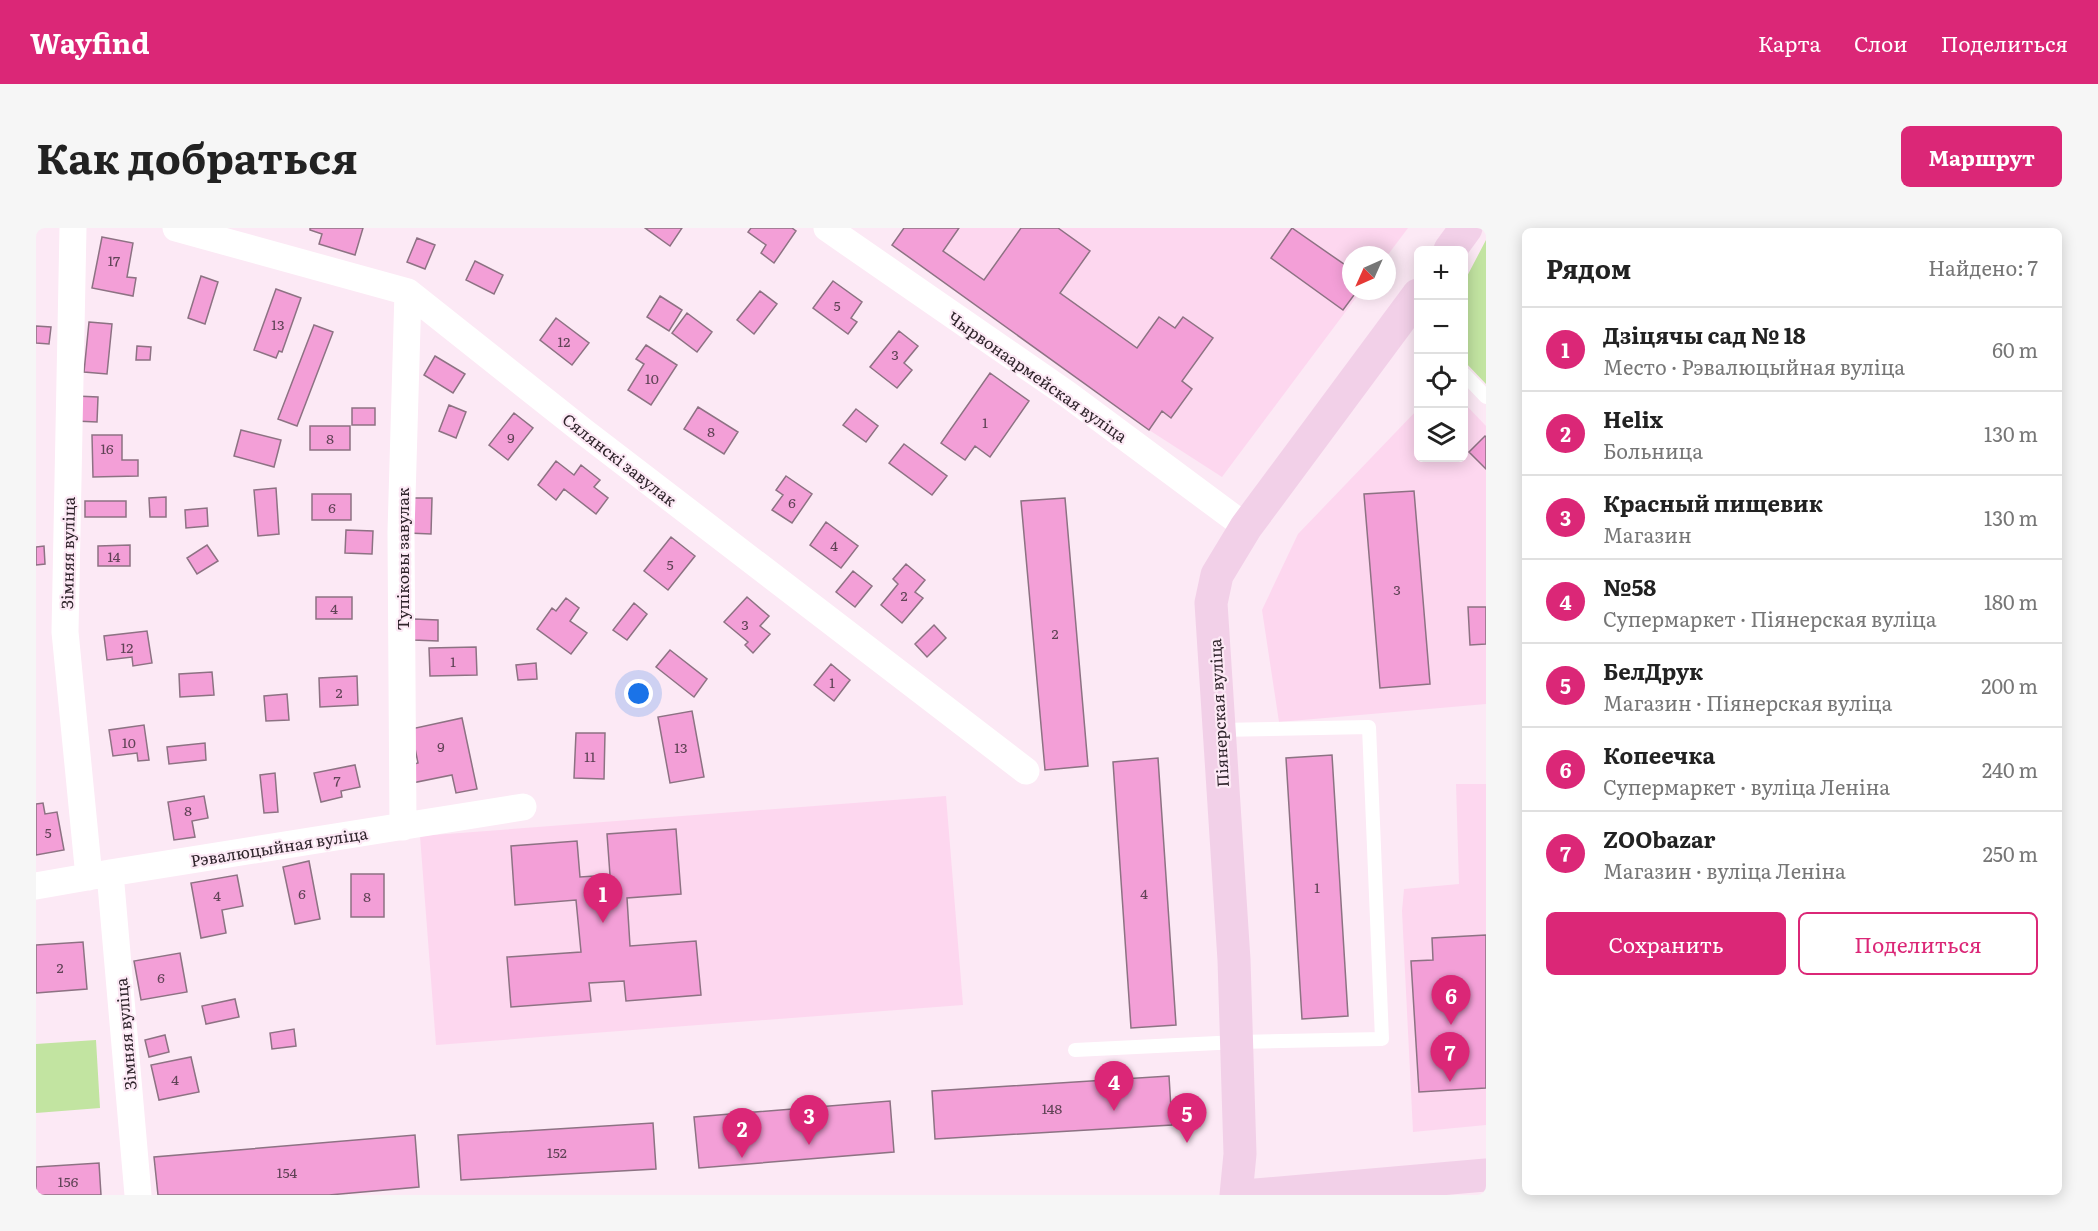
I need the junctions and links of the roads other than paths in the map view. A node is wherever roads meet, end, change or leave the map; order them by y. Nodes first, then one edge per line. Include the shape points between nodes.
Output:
1 (73, 228) edge
2 (176, 228) edge
3 (827, 228) edge
4 (1466, 228) edge
5 (1453, 246) edge
6 (408, 292) junction
7 (1411, 312) edge
8 (1468, 378) edge
9 (1486, 397) edge
10 (1246, 527) junction
11 (1218, 730) junction
12 (1026, 771) dead end
13 (523, 807) dead end
14 (403, 827) junction
15 (99, 875) junction
16 (36, 886) edge
17 (1238, 1042) junction
18 (1075, 1050) dead end
19 (1477, 1175) edge
20 (138, 1195) edge
21 (1236, 1195) edge
22 (1256, 1195) edge

1 - 15 street, Зімняя вуліца via 65,632
2 - 6 street, Сялянскі завулак
3 - 10 street, Чырвонаармейская вуліца via 1067,394
4 - 5 street
6 - 12 street, Сялянскі завулак
6 - 14 street, Тупіковы завулак via 401,532
7 - 10 street, Піянерская вуліца
8 - 9 lane
10 - 11 street, Піянерская вуліца via 1217,575 1211,603
11 - 17 street, Піянерская вуліца
11 - 17 lane via 1369,727 1382,1039
13 - 14 street, Рэвалюцыйная вуліца
14 - 15 street, Рэвалюцыйная вуліца
15 - 16 street, Рэвалюцыйная вуліца
15 - 20 street, Зімняя вуліца via 134,1134
17 - 18 lane
17 - 21 street, Піянерская вуліца via 1240,1154
19 - 22 street

